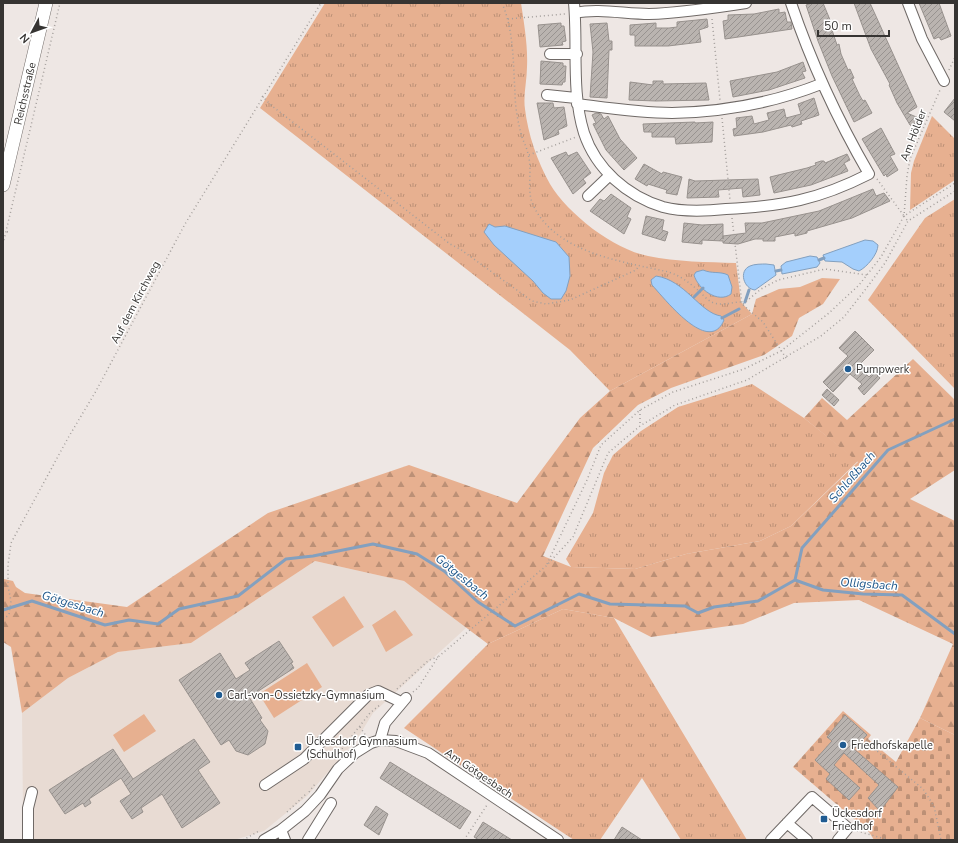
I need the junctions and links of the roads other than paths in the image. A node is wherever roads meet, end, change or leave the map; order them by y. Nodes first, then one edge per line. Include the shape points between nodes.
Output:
1 (46, 3) edge
2 (746, 3) edge
3 (791, 3) edge
4 (908, 3) edge
5 (575, 8) edge
6 (550, 54) dead end
7 (577, 54) junction
8 (944, 81) road end
9 (821, 84) junction
10 (547, 95) dead end
11 (577, 101) junction
12 (610, 175) junction
13 (3, 185) edge
14 (588, 196) dead end
15 (380, 740) junction
16 (265, 785) dead end
17 (32, 792) dead end
18 (331, 803) dead end
19 (787, 823) junction
20 (280, 830) junction
21 (28, 840) edge
22 (264, 840) edge
23 (285, 840) edge
24 (308, 840) edge
25 (558, 840) edge
26 (771, 840) edge
27 (807, 840) edge
28 (838, 840) edge

1 - 13 main road, Reichsstraße
2 - 5 street via 655,13 585,11
3 - 9 street
4 - 8 street
5 - 7 street
6 - 7 street
7 - 11 street
9 - 11 street via 779,99 718,109 672,113
9 - 12 street via 869,174 844,187 789,204 710,210 664,207 637,197
10 - 11 street
11 - 12 street via 585,134 594,154
12 - 14 street
15 - 16 street via 385,723 404,700 394,693 378,691 368,695 304,759
15 - 20 street via 351,756 310,806
15 - 25 street, Am Götgesbach via 396,741 428,753
17 - 21 street via 28,808
18 - 24 street
19 - 26 street
19 - 27 street
19 - 28 street via 812,797 848,828
20 - 22 street
20 - 23 street

